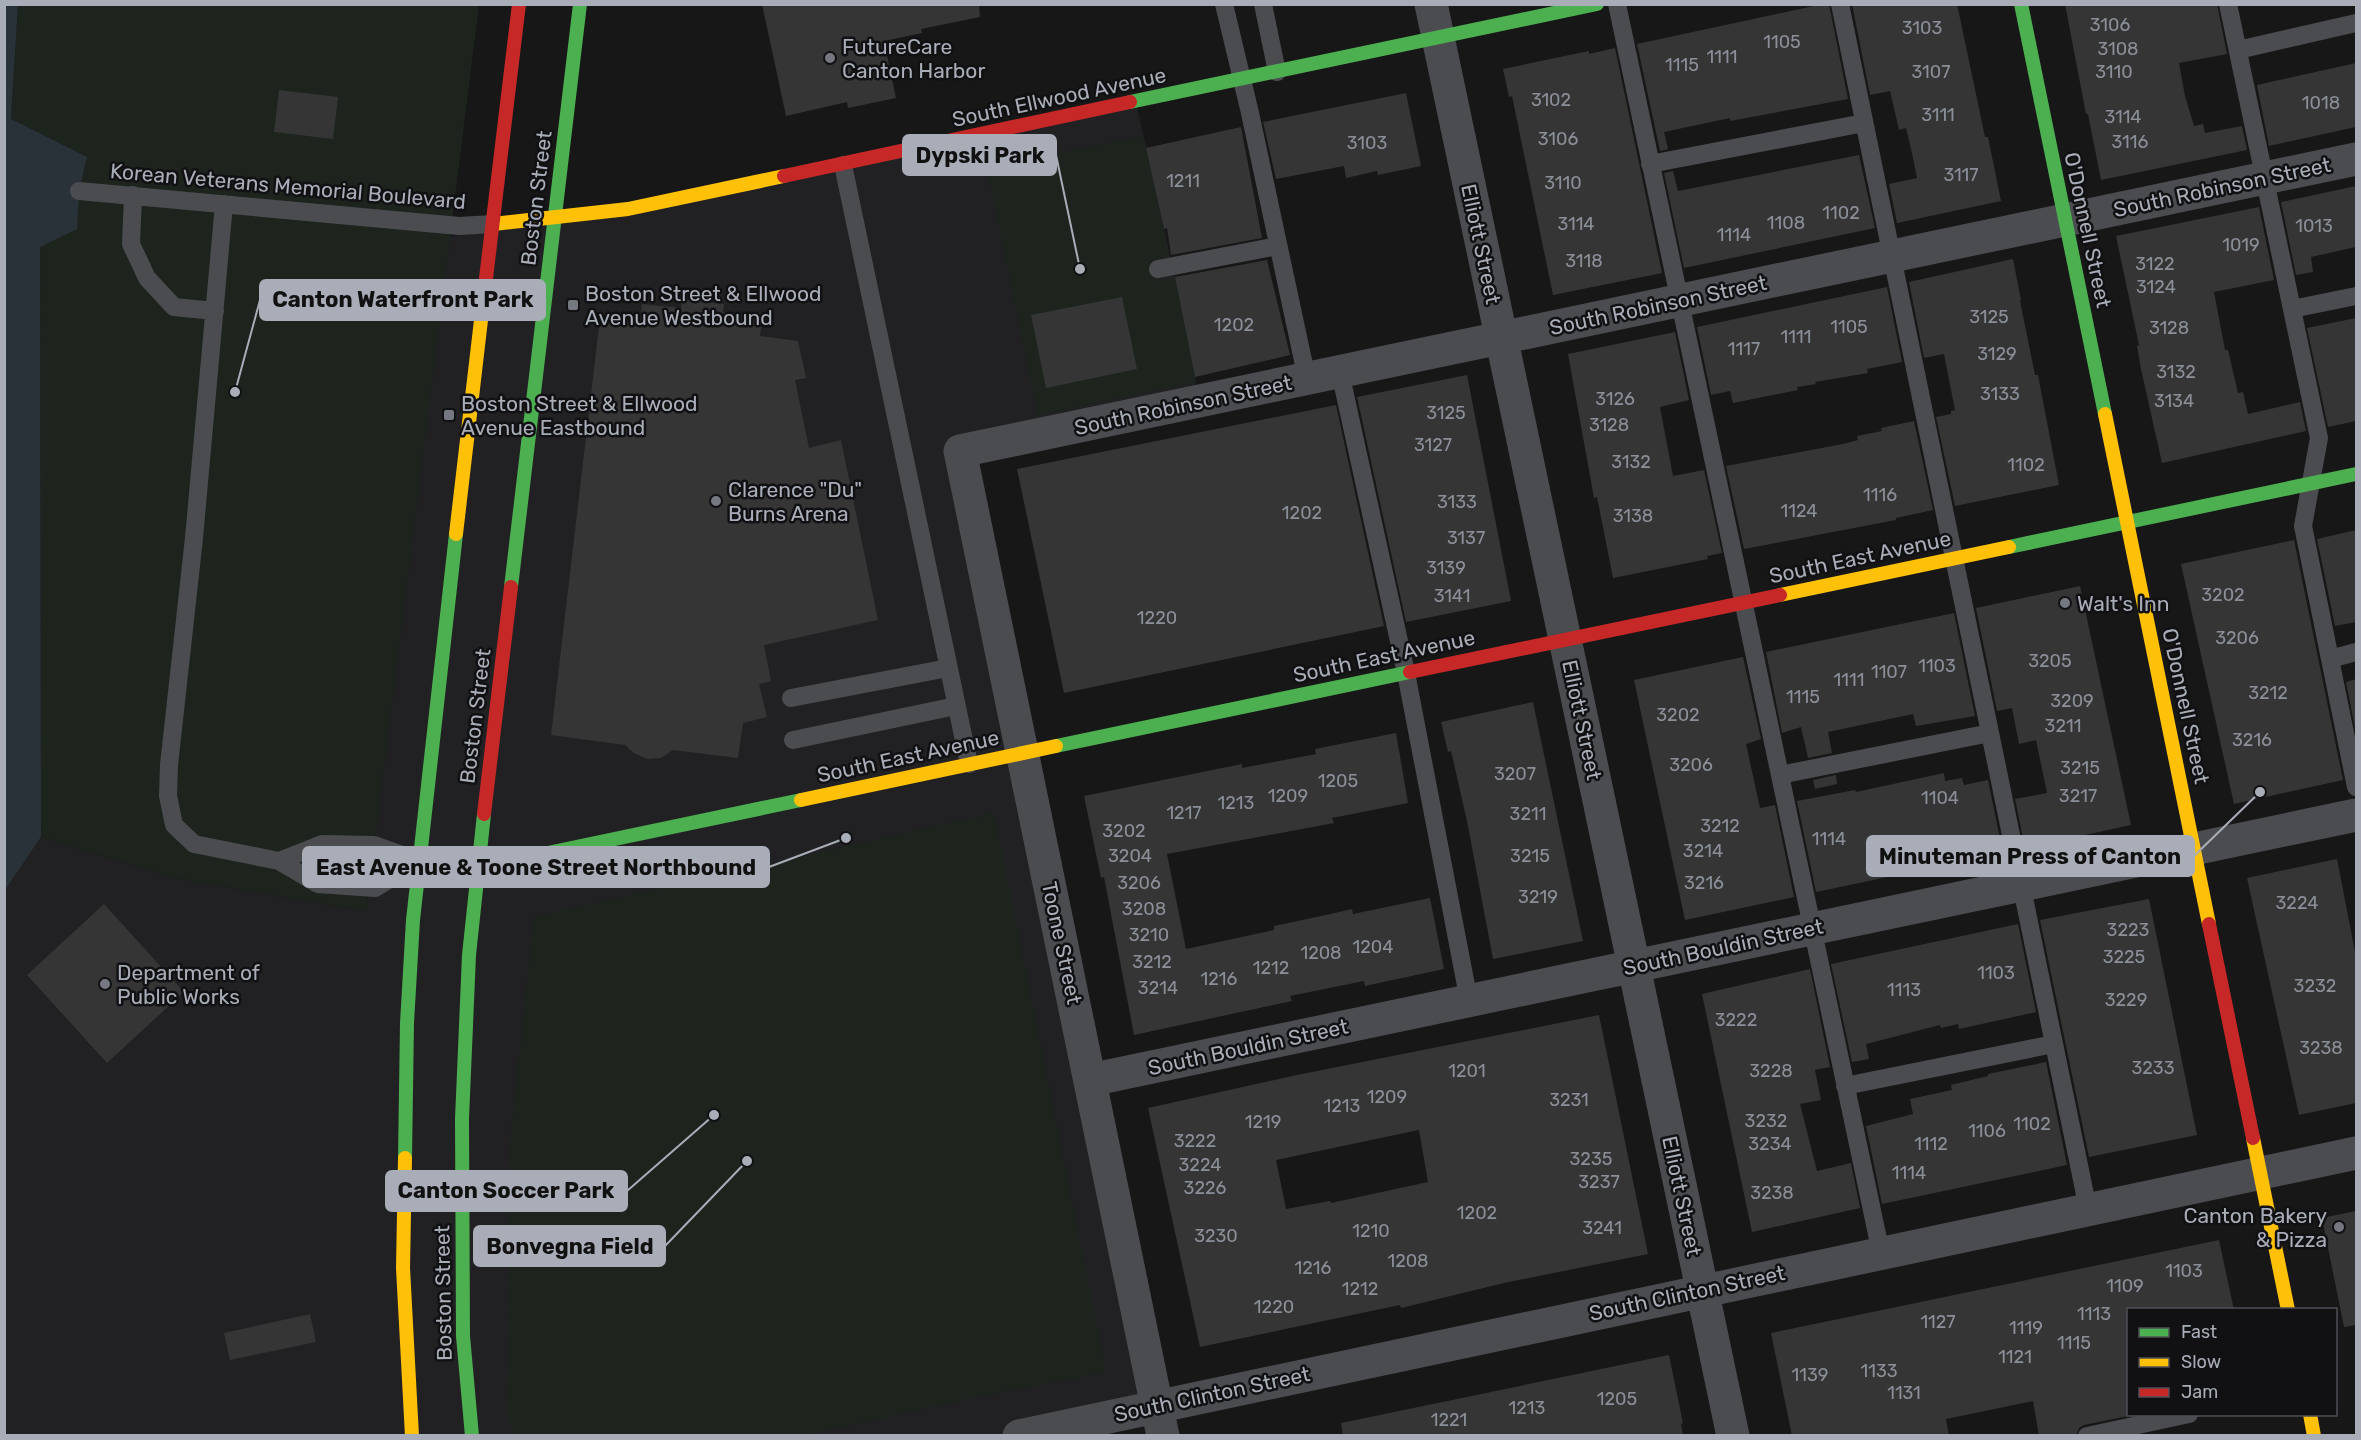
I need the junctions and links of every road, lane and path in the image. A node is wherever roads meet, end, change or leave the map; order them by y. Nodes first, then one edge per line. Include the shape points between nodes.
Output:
1 (519, 4) edge
2 (580, 4) edge
3 (1224, 4) edge
4 (1263, 4) edge
5 (1431, 4) edge
6 (1597, 4) edge
7 (1617, 4) edge
8 (1840, 4) edge
9 (2021, 4) edge
10 (2228, 4) edge
11 (2356, 23) edge
12 (1437, 36) junction
13 (2238, 50) junction
14 (1277, 72) junction
15 (1241, 80) junction
16 (1864, 123) junction
17 (2356, 159) edge
18 (1650, 164) junction
19 (843, 165) junction
20 (2265, 178) junction
21 (79, 190) dead end
22 (133, 195) junction
23 (224, 204) junction
24 (555, 218) junction
25 (2065, 220) junction
26 (493, 224) junction
27 (1278, 246) junction
28 (1892, 256) junction
29 (1158, 269) dead end
30 (2356, 296) edge
31 (1679, 301) junction
32 (2292, 309) junction
33 (215, 311) junction
34 (1501, 338) junction
35 (1340, 372) junction
36 (1306, 379) junction
37 (960, 451) joint
38 (2356, 474) edge
39 (2312, 484) junction
40 (2127, 523) junction
41 (1954, 559) junction
42 (1743, 603) junction
43 (1565, 640) junction
44 (2356, 652) edge
45 (2330, 659) junction
46 (948, 668) junction
47 (1406, 673) junction
48 (791, 698) dead end
49 (956, 706) junction
50 (1990, 733) junction
51 (793, 740) dead end
52 (1023, 754) junction
53 (969, 764) junction
54 (1780, 775) junction
55 (2356, 787) edge
56 (2356, 815) edge
57 (2194, 849) junction
58 (279, 861) junction
59 (419, 861) junction
60 (478, 865) junction
61 (2022, 885) junction
62 (1812, 929) junction
63 (1634, 965) junction
64 (1469, 1000) junction
65 (2054, 1044) junction
66 (1090, 1080) junction
67 (1845, 1086) junction
68 (2356, 1153) edge
69 (2260, 1173) junction
70 (2088, 1209) junction
71 (1881, 1253) junction
72 (1702, 1290) junction
73 (2288, 1308) edge
74 (2180, 1416) edge
75 (2310, 1416) edge
76 (1160, 1420) edge
77 (412, 1436) edge
78 (472, 1436) edge
79 (1018, 1436) edge
80 (1733, 1436) edge
81 (2087, 1436) edge
82 (2314, 1436) edge

1 - 26 street, Boston Street
2 - 24 street, Boston Street
3 - 15 lane
4 - 14 lane
5 - 12 street, Elliott Street
6 - 12 street, South Ellwood Avenue
7 - 18 lane
8 - 16 lane
9 - 25 street, O'Donnell Street
10 - 13 lane
11 - 13 lane
12 - 14 street, South Ellwood Avenue
12 - 34 street, Elliott Street
13 - 20 lane
14 - 15 street, South Ellwood Avenue
15 - 19 street, South Ellwood Avenue
15 - 27 lane
16 - 18 lane
16 - 28 lane
17 - 20 street, South Robinson Street
18 - 31 lane
19 - 24 street, South Ellwood Avenue via 628,209
19 - 46 lane
20 - 25 street, South Robinson Street
20 - 32 lane
21 - 22 lane, Korean Veterans Memorial Boulevard
22 - 23 lane, Korean Veterans Memorial Boulevard
22 - 33 lane via 131,244 147,279 174,307
23 - 26 lane, Korean Veterans Memorial Boulevard via 459,226
23 - 33 lane
24 - 26 street, South Ellwood Avenue
24 - 60 street, Boston Street
25 - 28 street, South Robinson Street
25 - 40 street, O'Donnell Street
26 - 59 street, Boston Street
27 - 29 lane
27 - 36 lane
28 - 31 street, South Robinson Street
28 - 41 lane
30 - 32 lane
31 - 34 street, South Robinson Street
31 - 42 lane
32 - 39 lane via 2319,438
33 - 58 lane via 168,796 174,825 194,844
34 - 35 street, South Robinson Street
34 - 43 street, Elliott Street
35 - 36 street, South Robinson Street
35 - 47 lane
36 - 37 street, South Robinson Street
37 - 52 street, Toone Street
38 - 39 street, South East Avenue
39 - 40 street, South East Avenue
39 - 45 lane via 2303,526
40 - 41 street, South East Avenue
40 - 57 street, O'Donnell Street
41 - 42 street, South East Avenue
41 - 50 lane
42 - 43 street, South East Avenue
42 - 54 lane
43 - 47 street, South East Avenue
43 - 63 street, Elliott Street
44 - 45 lane
45 - 55 lane
46 - 48 lane
46 - 49 lane
47 - 52 street, South East Avenue
47 - 64 lane
49 - 51 lane
49 - 53 lane
50 - 54 lane
50 - 61 lane
52 - 53 street, South East Avenue
52 - 66 street, Toone Street
53 - 60 street, South East Avenue via 519,860
54 - 62 lane
56 - 57 street, South Bouldin Street
57 - 61 street, South Bouldin Street
57 - 69 street, O'Donnell Street
58 - 59 lane via 321,844 374,845
58 - 59 lane via 318,884 375,888
59 - 60 street, South East Avenue
59 - 77 street, Boston Street via 407,1023 404,1200 404,1307
60 - 78 street, Boston Street via 462,1119 463,1336
61 - 62 street, South Bouldin Street
61 - 65 lane
62 - 63 street, South Bouldin Street
62 - 67 lane
63 - 64 street, South Bouldin Street
63 - 72 street, Elliott Street
64 - 66 street, South Bouldin Street
65 - 67 lane
65 - 70 lane
66 - 76 street, Toone Street
67 - 71 lane
68 - 69 street, South Clinton Street
69 - 70 street, South Clinton Street
69 - 73 street, O'Donnell Street
70 - 71 street, South Clinton Street
71 - 72 street, South Clinton Street
72 - 76 street, South Clinton Street
72 - 80 street, Elliott Street
74 - 81 lane
75 - 82 street
76 - 79 street, South Clinton Street

